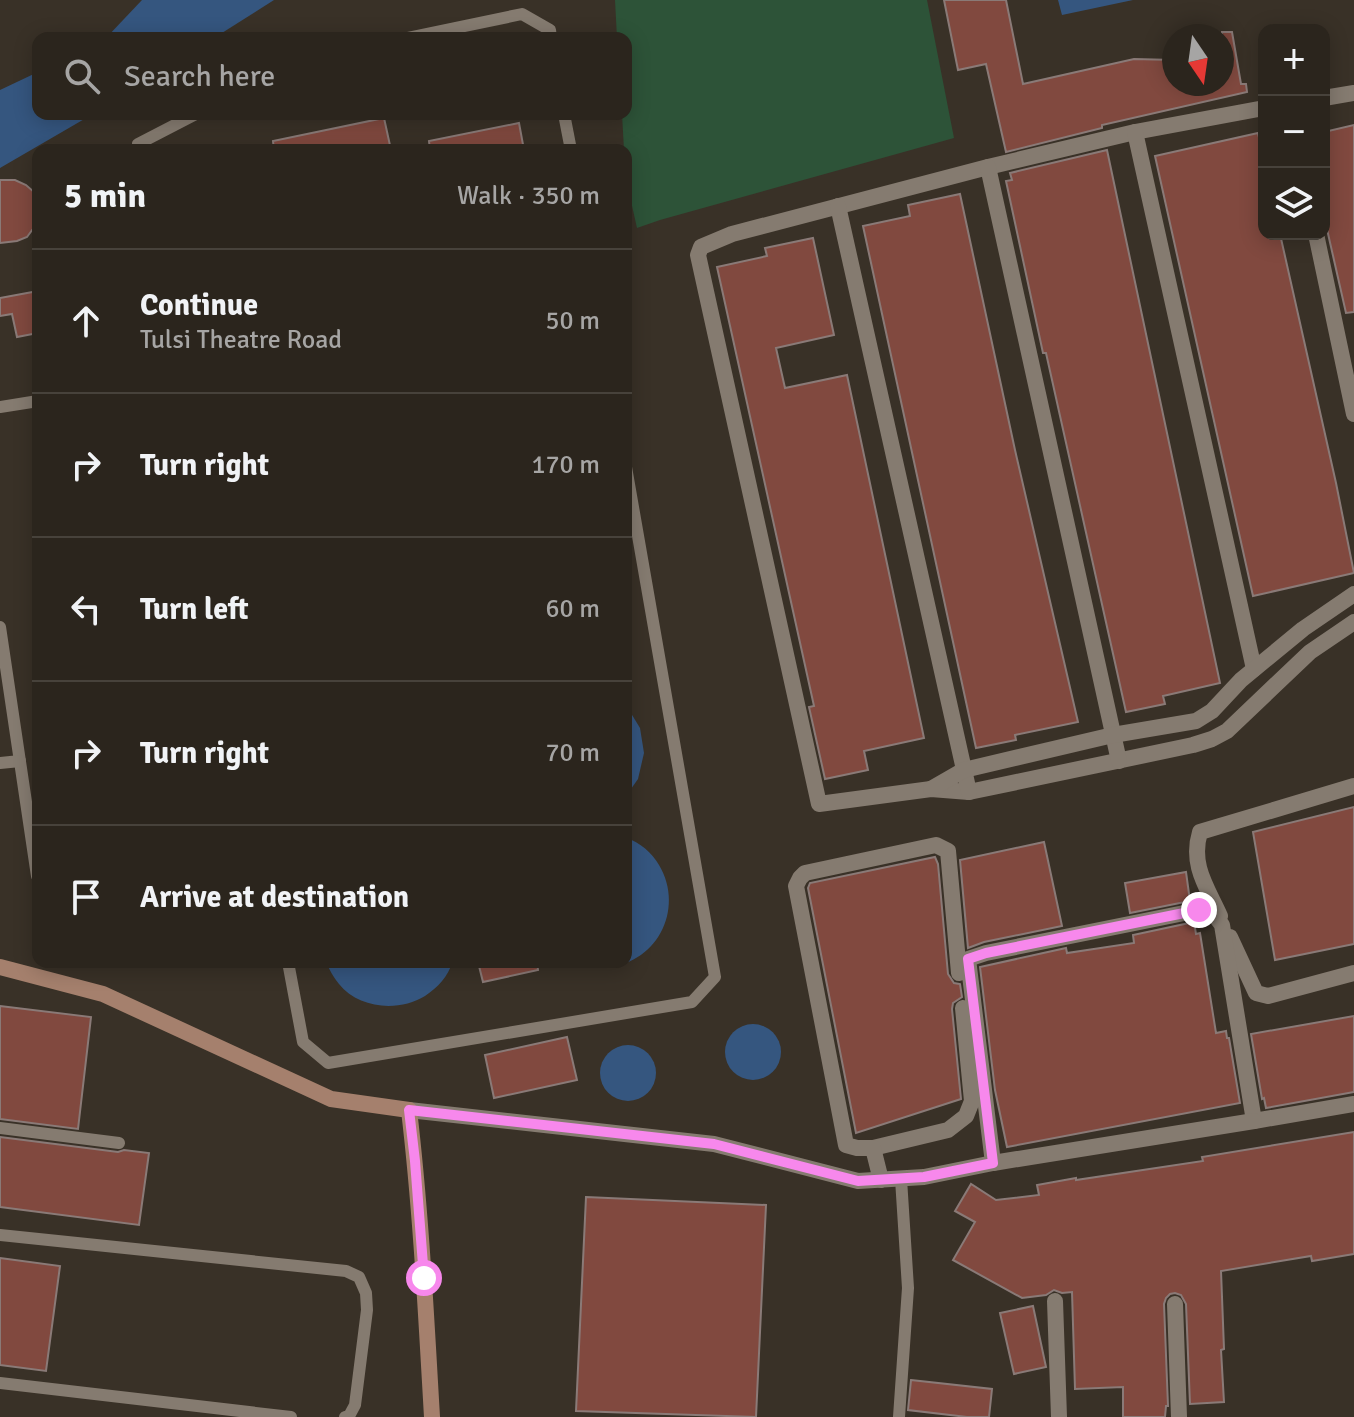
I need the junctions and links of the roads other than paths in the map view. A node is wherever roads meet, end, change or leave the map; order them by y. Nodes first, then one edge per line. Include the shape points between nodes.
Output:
1 (436, 32) edge
2 (550, 32) edge
3 (1354, 93) edge
4 (1330, 97) edge
5 (1258, 109) edge
6 (184, 120) edge
7 (565, 120) edge
8 (1135, 132) junction
9 (138, 144) edge
10 (570, 144) edge
11 (988, 167) junction
12 (838, 206) junction
13 (1317, 240) edge
14 (32, 402) edge
15 (0, 407) edge
16 (1354, 414) edge
17 (632, 501) edge
18 (1354, 594) edge
19 (1354, 622) edge
20 (0, 627) edge
21 (1254, 669) junction
22 (1113, 735) junction
23 (20, 761) junction
24 (1119, 761) junction
25 (0, 763) edge
26 (964, 770) junction
27 (1354, 786) edge
28 (931, 789) junction
29 (969, 792) junction
30 (32, 842) edge
31 (0, 967) edge
32 (289, 968) edge
33 (1354, 973) edge
34 (1354, 1104) edge
35 (409, 1110) junction
36 (1254, 1121) junction
37 (0, 1128) edge
38 (119, 1143) dead end
39 (873, 1148) junction
40 (993, 1163) junction
41 (901, 1179) junction
42 (881, 1180) junction
43 (0, 1235) edge
44 (1055, 1301) dead end
45 (1175, 1304) dead end
46 (0, 1383) edge
47 (291, 1417) edge
48 (345, 1417) edge
49 (432, 1417) edge
50 (899, 1417) edge
51 (1059, 1417) edge
52 (1179, 1417) edge

1 - 2 lane via 522,14
3 - 4 street
5 - 8 street
6 - 9 lane
7 - 10 lane
8 - 11 street
8 - 21 street
11 - 12 street
11 - 22 street
12 - 26 street
12 - 28 street via 732,234 701,247 698,255 819,804
13 - 16 street
14 - 15 lane
17 - 32 lane via 715,977 692,1002 328,1063 303,1042
18 - 21 street
19 - 24 street via 1310,652 1227,731 1193,745
20 - 23 lane
21 - 22 street via 1196,721
22 - 24 street
22 - 26 street
23 - 25 lane
23 - 30 lane
24 - 29 street
26 - 28 street
26 - 29 street
27 - 33 street via 1200,832 1196,846 1197,864 1256,993 1268,996
28 - 29 street
31 - 35 street via 103,994 331,1099
34 - 36 street
35 - 42 street via 714,1144 858,1181
35 - 49 street
36 - 40 street
36 - 40 street via 1222,925 1209,908 968,959
37 - 38 lane
39 - 39 street via 846,1145 796,886 805,873 936,845 948,851 972,1101 966,1116 948,1130
39 - 42 street
40 - 41 street
41 - 42 street
41 - 50 lane via 908,1288
43 - 48 lane via 346,1271 359,1277 367,1310 355,1405
44 - 51 street
45 - 52 street
46 - 47 lane

